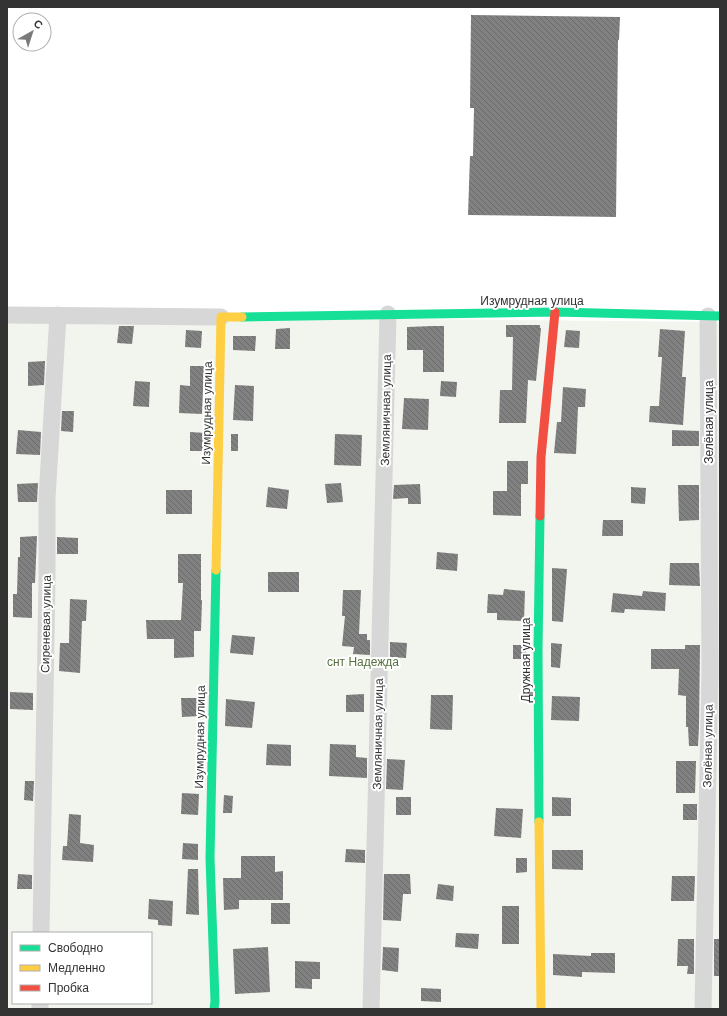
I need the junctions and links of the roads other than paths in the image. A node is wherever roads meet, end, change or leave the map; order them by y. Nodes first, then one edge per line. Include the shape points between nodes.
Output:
1 (555, 312) junction
2 (388, 314) junction
3 (7, 315) edge
4 (58, 316) junction
5 (714, 316) edge
6 (221, 317) junction
7 (41, 932) edge
8 (214, 1009) edge
9 (371, 1009) edge
10 (541, 1009) edge
11 (703, 1009) edge

1 - 2 street, Изумрудная улица
1 - 5 street, Изумрудная улица
1 - 10 street, Дружная улица via 541,465 538,648
2 - 6 street, Изумрудная улица
2 - 9 street, Земляничная улица
3 - 4 street
4 - 6 street
4 - 7 street, Сиреневая улица via 47,498
5 - 11 street, Зелёная улица
6 - 8 street, Изумрудная улица via 210,858

